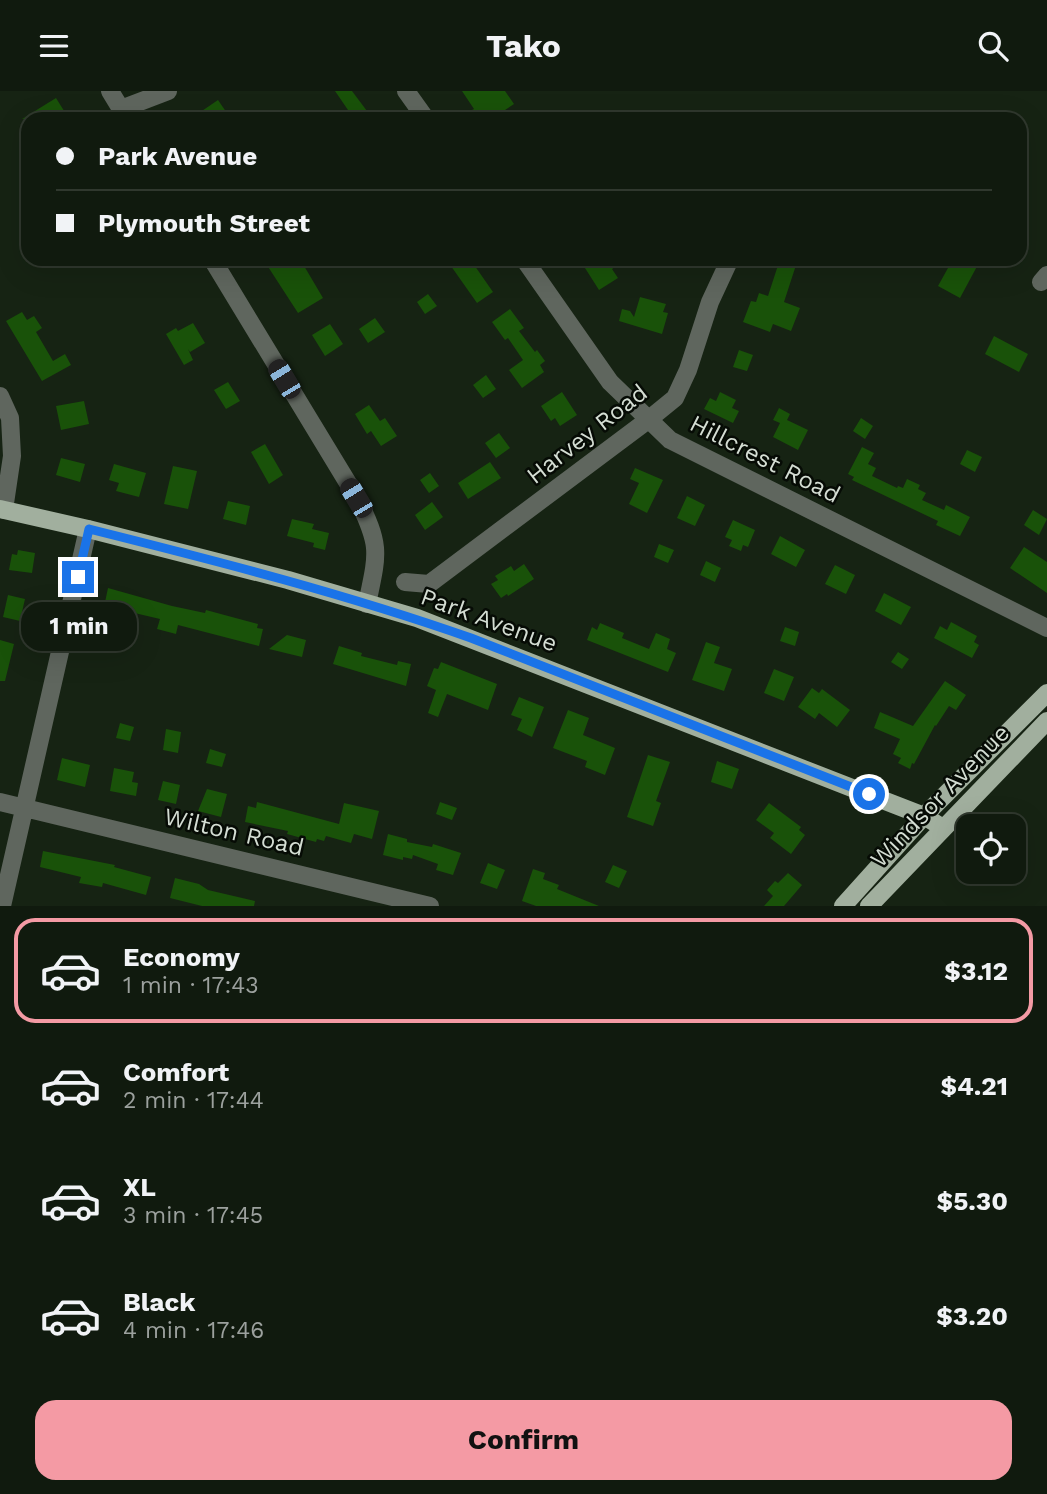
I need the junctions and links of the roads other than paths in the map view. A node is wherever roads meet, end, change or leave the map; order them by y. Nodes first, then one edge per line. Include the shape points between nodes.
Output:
1 (110, 91) edge
2 (168, 91) edge
3 (406, 91) edge
4 (123, 112) edge
5 (128, 112) edge
6 (421, 112) edge
7 (216, 266) edge
8 (529, 266) edge
9 (727, 266) edge
10 (0, 396) edge
11 (648, 420) junction
12 (2, 510) edge
13 (89, 529) junction
14 (405, 582) dead end
15 (367, 604) junction
16 (1047, 628) edge
17 (1044, 700) edge
18 (1047, 721) edge
19 (0, 801) edge
20 (25, 807) junction
21 (924, 816) junction
22 (943, 828) junction
23 (2, 906) edge
24 (430, 906) edge
25 (843, 906) edge
26 (869, 906) edge

1 - 4 street
2 - 5 street
3 - 6 street
7 - 15 street via 369,523 376,561
8 - 11 street, Hillcrest Road via 610,382
9 - 11 street, Harvey Road via 674,398
10 - 12 street via 10,418 12,456
11 - 14 street, Harvey Road via 429,584
11 - 16 street, Hillcrest Road via 670,440
12 - 13 main road, Park Avenue
13 - 15 main road, Park Avenue
13 - 20 street
15 - 21 main road, Park Avenue via 471,638
17 - 21 main road, Windsor Avenue
18 - 22 main road, Windsor Avenue
19 - 20 street, Wilton Road
20 - 23 street
20 - 24 street, Wilton Road
21 - 22 main road, Park Avenue
21 - 25 main road, Windsor Avenue
22 - 26 main road, Windsor Avenue

